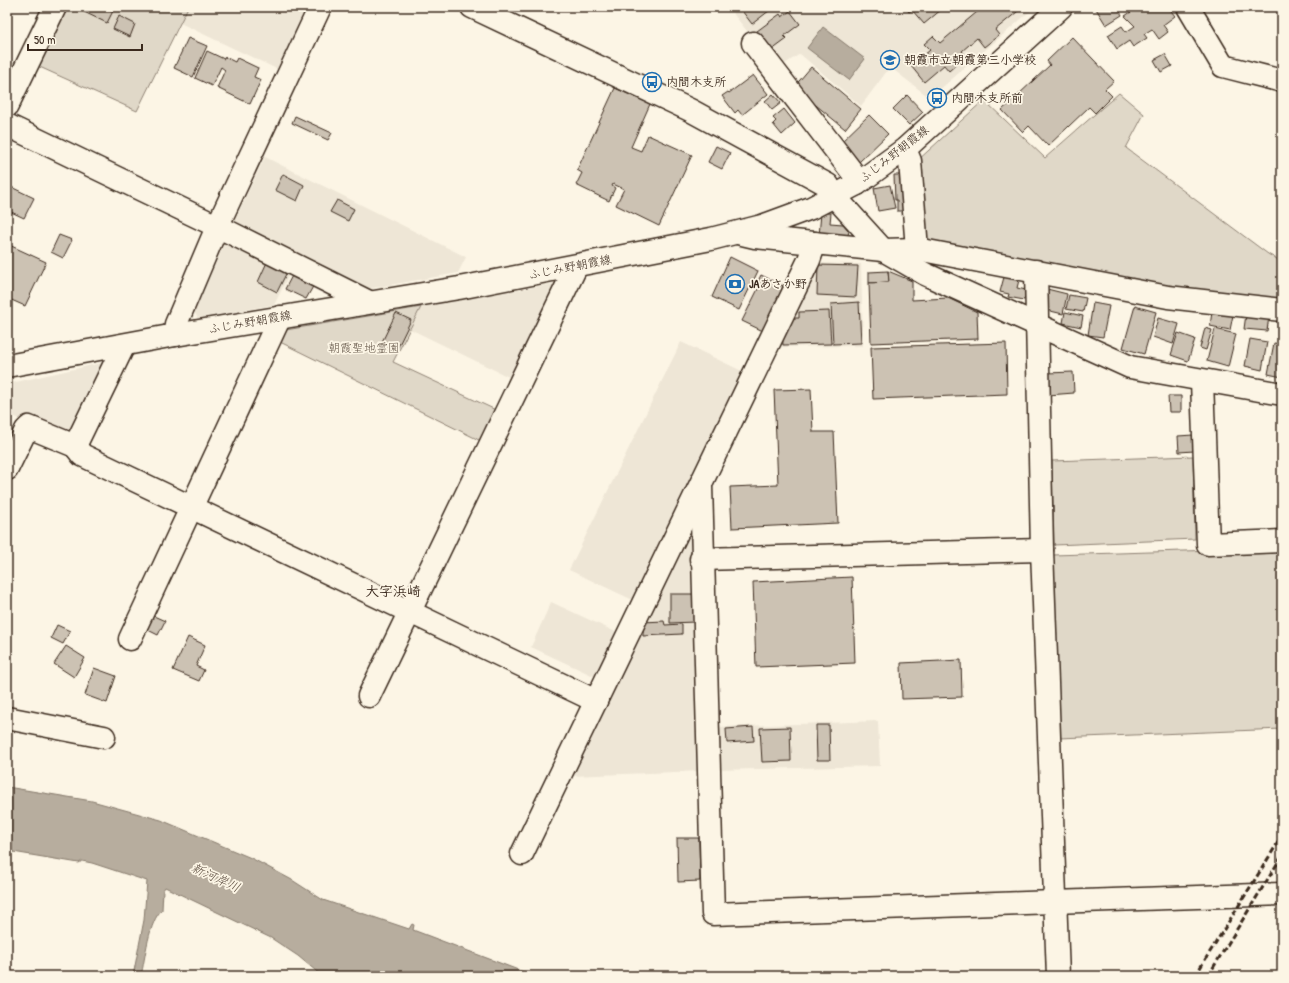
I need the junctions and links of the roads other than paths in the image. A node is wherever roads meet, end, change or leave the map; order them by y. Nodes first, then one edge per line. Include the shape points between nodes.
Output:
1 (54, 7) edge
2 (320, 7) edge
3 (472, 7) edge
4 (1061, 7) edge
5 (1188, 7) edge
6 (753, 43) dead end
7 (1282, 82) edge
8 (7, 106) edge
9 (7, 125) edge
10 (904, 149) junction
11 (857, 184) junction
12 (835, 197) junction
13 (217, 226) junction
14 (738, 233) junction
15 (815, 243) junction
16 (917, 249) junction
17 (884, 250) junction
18 (576, 266) junction
19 (1036, 271) junction
20 (369, 302) junction
21 (1282, 310) edge
22 (280, 318) junction
23 (1038, 325) junction
24 (175, 335) junction
25 (124, 345) junction
26 (7, 366) edge
27 (1202, 381) junction
28 (1282, 394) edge
29 (75, 446) junction
30 (7, 469) edge
31 (701, 485) junction
32 (190, 506) junction
33 (1282, 541) edge
34 (1042, 550) junction
35 (701, 559) junction
36 (410, 611) junction
37 (130, 639) dead end
38 (369, 696) dead end
39 (596, 701) junction
40 (7, 718) edge
41 (104, 737) dead end
42 (522, 854) dead end
43 (1282, 894) edge
44 (1055, 903) junction
45 (1058, 976) edge

1 - 8 street
2 - 13 street
3 - 12 street via 690,110 828,185
4 - 10 street, ふじみ野朝霞線
5 - 7 street via 1223,66
6 - 11 street via 852,173
9 - 13 street
10 - 11 street, ふじみ野朝霞線
10 - 16 street via 910,161
11 - 12 street, ふじみ野朝霞線
12 - 14 street, ふじみ野朝霞線 via 786,218
12 - 17 street
13 - 20 street
13 - 24 street via 176,324
14 - 15 street
14 - 18 street, ふじみ野朝霞線
15 - 17 street
15 - 31 street
16 - 17 street
16 - 19 street
17 - 23 street via 925,274
18 - 20 street, ふじみ野朝霞線
18 - 36 street
19 - 21 street via 1168,297
19 - 23 street
20 - 22 street, ふじみ野朝霞線
22 - 24 street, ふじみ野朝霞線
22 - 32 street
23 - 27 street via 1130,367
23 - 34 street via 1037,392
24 - 25 street, ふじみ野朝霞線
25 - 26 street, ふじみ野朝霞線
25 - 29 street
27 - 28 street
27 - 33 street via 1208,544
29 - 30 street via 29,427
29 - 32 street via 82,455
31 - 35 street
31 - 39 street
32 - 36 street
32 - 37 street
34 - 35 street
34 - 44 street
35 - 44 street via 713,914
36 - 38 street
36 - 39 street
39 - 42 street
40 - 41 street
43 - 44 street
44 - 45 street

